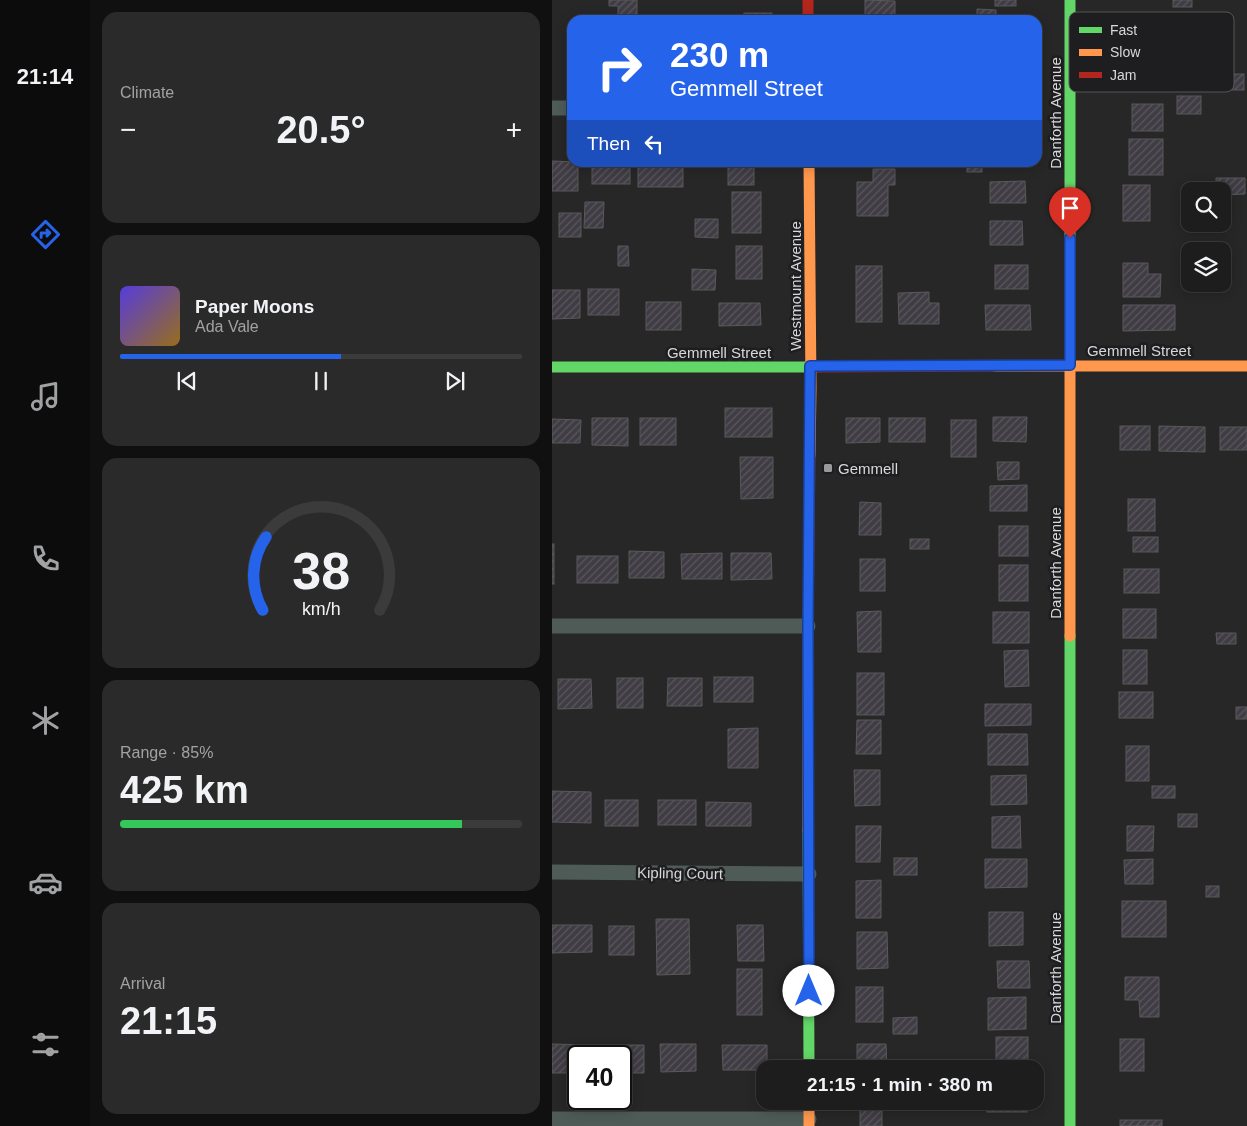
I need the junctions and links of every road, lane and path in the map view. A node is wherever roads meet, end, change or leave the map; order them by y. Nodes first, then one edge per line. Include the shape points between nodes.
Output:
1 (808, 0) edge
2 (808, 15) edge
3 (1070, 92) edge
4 (552, 108) edge
5 (567, 108) edge
6 (809, 167) edge
7 (1070, 365) junction
8 (810, 366) junction
9 (1246, 366) edge
10 (552, 367) edge
11 (552, 626) edge
12 (808, 626) junction
13 (552, 872) edge
14 (809, 874) junction
15 (809, 1060) edge
16 (552, 1119) edge
17 (809, 1122) edge
18 (1070, 1126) edge

1 - 2 street
3 - 7 street, Danforth Avenue
4 - 5 street
6 - 8 street, Westmount Avenue
7 - 8 street, Gemmell Street
7 - 9 street, Gemmell Street
7 - 18 street, Danforth Avenue
8 - 10 street, Gemmell Street
8 - 12 street, Westmount Avenue
11 - 12 street
12 - 14 street, Westmount Avenue
13 - 14 street, Kipling Court
14 - 15 street, Westmount Avenue
16 - 17 street

